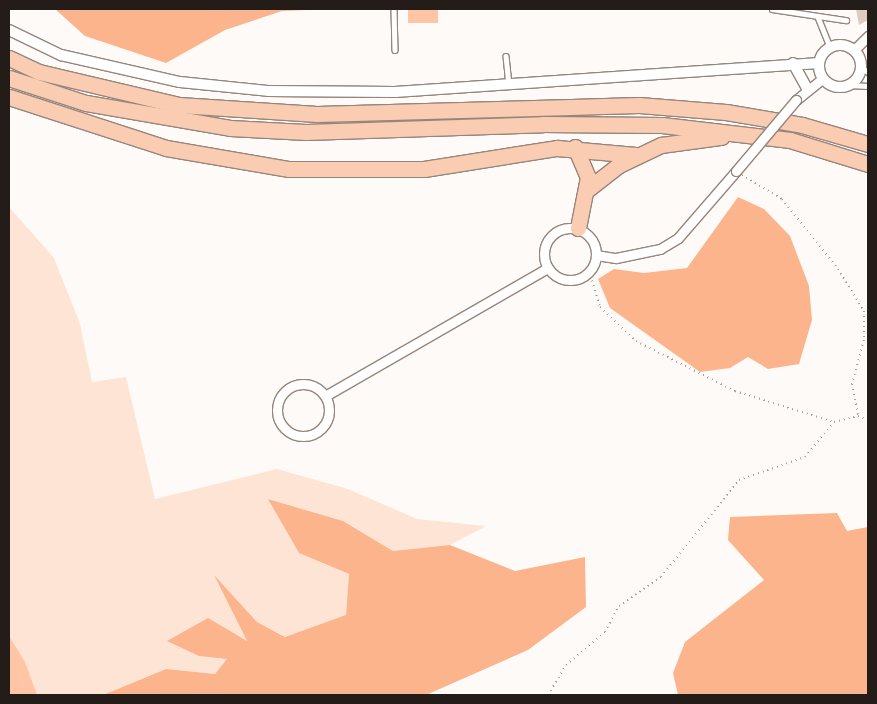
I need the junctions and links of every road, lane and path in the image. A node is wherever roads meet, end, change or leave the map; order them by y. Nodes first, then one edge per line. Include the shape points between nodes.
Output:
1 (394, 9) edge
2 (772, 9) edge
3 (818, 18) junction
4 (846, 20) dead end
5 (9, 30) edge
6 (868, 36) edge
7 (830, 47) junction
8 (395, 50) dead end
9 (854, 50) junction
10 (506, 56) dead end
11 (9, 58) edge
12 (793, 63) junction
13 (819, 63) junction
14 (865, 70) edge
15 (9, 78) edge
16 (823, 78) junction
17 (509, 85) junction
18 (849, 85) junction
19 (868, 86) edge
20 (807, 88) junction
21 (9, 97) edge
22 (802, 125) junction
23 (868, 137) edge
24 (868, 144) edge
25 (574, 147) junction
26 (636, 155) junction
27 (868, 165) edge
28 (736, 171) junction
29 (588, 189) junction
30 (578, 228) junction
31 (596, 255) junction
32 (548, 268) junction
33 (589, 271) junction
34 (325, 396) junction
35 (858, 416) junction
36 (868, 420) edge
37 (834, 422) junction
38 (548, 695) edge

1 - 8 lane
2 - 3 lane
3 - 4 lane
3 - 7 lane
5 - 17 street via 61,55 180,82 268,91 395,92
6 - 9 street
7 - 9 street via 843,44
7 - 13 street
9 - 14 street
10 - 17 lane
11 - 22 highway via 39,72 108,90 180,105 249,111 393,113 639,104 726,112
12 - 13 street
12 - 17 street
12 - 20 street
13 - 16 street
14 - 18 street
15 - 27 highway via 86,103 230,128 306,132 543,124 662,125 790,140
16 - 18 street via 835,86
16 - 20 street
18 - 19 lane
20 - 28 street, bridge
21 - 25 highway via 166,148 289,169 424,169
22 - 23 lane via 834,127
22 - 24 highway
25 - 26 highway
25 - 29 highway via 585,164
26 - 27 highway via 681,141 735,137 800,148
26 - 29 highway
28 - 31 street via 678,238 660,249 616,258
28 - 35 path via 782,199 838,268 864,311 864,340 852,384
29 - 30 highway
30 - 31 street via 592,239
30 - 32 street via 562,228 548,238 543,253
31 - 33 street
32 - 33 street via 568,280
32 - 34 street
33 - 37 path via 600,307 636,341 735,391
34 - 34 street via 312,386 288,389 278,401 281,425 295,436 313,435 329,414
35 - 36 path
35 - 37 path
37 - 38 path via 805,458 739,480 661,577 619,606 605,632 566,665

